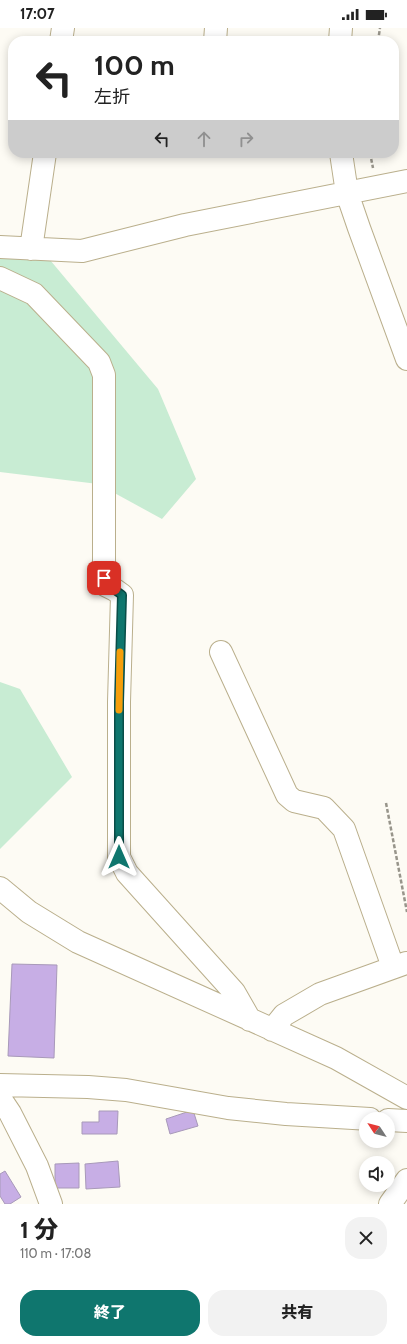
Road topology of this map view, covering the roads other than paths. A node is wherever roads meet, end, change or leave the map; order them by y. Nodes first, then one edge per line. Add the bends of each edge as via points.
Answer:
1 (44, 158) edge
2 (342, 158) edge
3 (407, 181) edge
4 (347, 193) junction
5 (0, 247) edge
6 (31, 249) junction
7 (0, 278) edge
8 (407, 359) edge
9 (222, 652) dead end
10 (0, 888) edge
11 (400, 965) edge
12 (250, 1020) junction
13 (272, 1030) junction
14 (0, 1085) edge
15 (0, 1098) edge
16 (407, 1098) edge
17 (359, 1118) edge
18 (395, 1120) edge
19 (407, 1121) edge
20 (407, 1180) edge
21 (51, 1204) edge
22 (390, 1204) edge

1 - 6 street
2 - 4 street
3 - 4 street
4 - 6 street via 185,225 82,251
4 - 8 street
5 - 6 street
7 - 12 street via 34,294 99,362 104,375 104,578 105,586 122,595 119,857 127,873 234,992
9 - 11 street via 287,795 294,801 324,808 344,829
10 - 12 street via 29,912 78,942
11 - 13 street via 320,994 284,1015
12 - 13 street
13 - 16 street via 336,1058
14 - 17 street via 126,1090 228,1108
15 - 21 street via 37,1166
18 - 19 street
20 - 22 street

